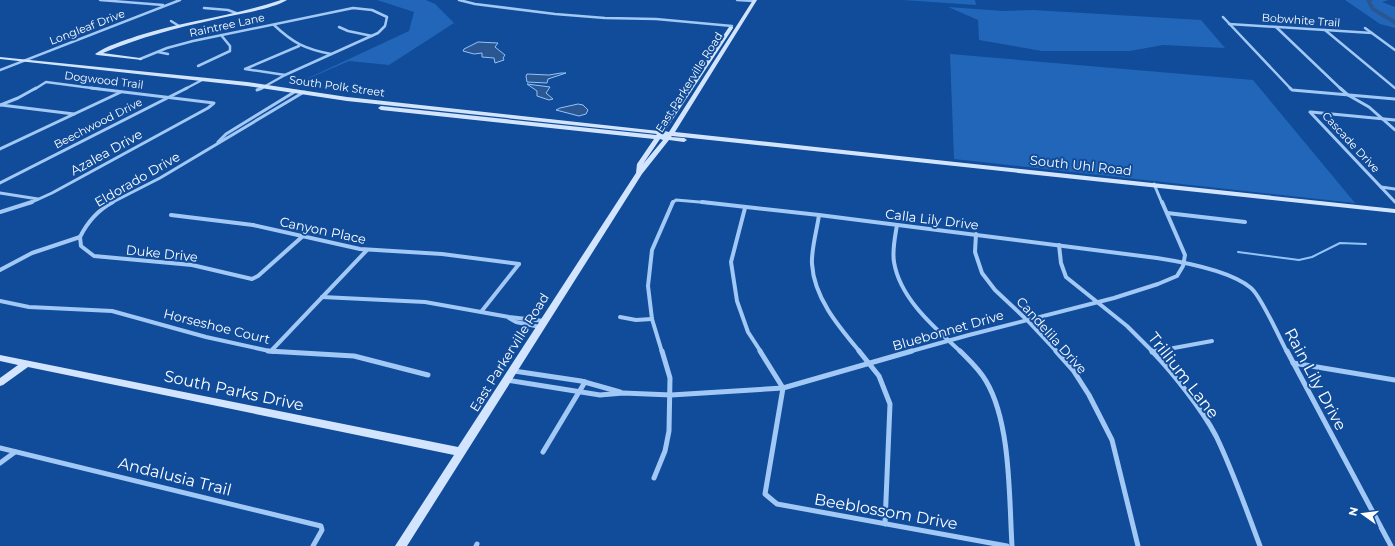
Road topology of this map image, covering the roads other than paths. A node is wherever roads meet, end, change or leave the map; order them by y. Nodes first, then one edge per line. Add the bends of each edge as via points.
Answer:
1 (100, 0) edge
2 (180, 0) edge
3 (284, 0) edge
4 (462, 0) edge
5 (737, 0) edge
6 (752, 1) edge
7 (165, 6) junction
8 (204, 8) dead end
9 (236, 14) junction
10 (1223, 17) dead end
11 (652, 18) junction
12 (171, 21) dead end
13 (651, 22) dead end
14 (1229, 24) junction
15 (274, 25) junction
16 (179, 26) junction
17 (735, 26) junction
18 (339, 27) dead end
19 (1276, 27) junction
20 (1365, 28) dead end
21 (1324, 30) junction
22 (1372, 33) junction
23 (221, 35) junction
24 (372, 36) junction
25 (722, 40) junction
26 (729, 41) junction
27 (299, 46) junction
28 (1395, 50) edge
29 (158, 52) junction
30 (168, 54) dead end
31 (331, 54) junction
32 (0, 58) edge
33 (140, 59) junction
34 (22, 61) junction
35 (0, 62) edge
36 (15, 64) junction
37 (198, 66) dead end
38 (704, 68) junction
39 (711, 69) junction
40 (0, 70) edge
41 (116, 70) junction
42 (109, 73) junction
43 (285, 75) junction
44 (204, 79) junction
45 (196, 83) junction
46 (264, 86) junction
47 (1395, 88) edge
48 (257, 90) junction
49 (121, 92) junction
50 (296, 93) junction
51 (288, 95) junction
52 (1348, 95) junction
53 (168, 97) junction
54 (1395, 99) edge
55 (210, 102) joint
56 (0, 105) edge
57 (268, 108) junction
58 (277, 108) junction
59 (74, 114) junction
60 (1383, 119) junction
61 (1395, 120) edge
62 (1395, 130) edge
63 (659, 135) junction
64 (669, 136) junction
65 (213, 147) junction
66 (0, 149) edge
67 (639, 174) junction
68 (0, 183) edge
69 (1154, 184) junction
70 (1381, 187) junction
71 (1395, 189) edge
72 (0, 193) edge
73 (39, 199) junction
74 (1395, 202) edge
75 (745, 208) junction
76 (1395, 211) edge
77 (0, 212) edge
78 (1167, 213) junction
79 (171, 215) dead end
80 (819, 215) junction
81 (1245, 222) dead end
82 (897, 225) junction
83 (976, 234) junction
84 (303, 236) junction
85 (80, 237) junction
86 (1058, 245) junction
87 (367, 250) junction
88 (1184, 262) junction
89 (0, 270) edge
90 (322, 297) junction
91 (0, 301) edge
92 (1097, 302) junction
93 (481, 312) junction
94 (509, 317) junction
95 (620, 317) dead end
96 (652, 320) junction
97 (1027, 320) junction
98 (542, 324) junction
99 (948, 341) junction
100 (1212, 341) dead end
101 (270, 351) junction
102 (1152, 352) junction
103 (0, 358) edge
104 (27, 363) junction
105 (870, 364) junction
106 (1293, 364) junction
107 (512, 370) junction
108 (428, 375) dead end
109 (506, 380) junction
110 (1395, 380) edge
111 (0, 382) edge
112 (585, 382) junction
113 (783, 388) junction
114 (578, 392) junction
115 (623, 393) junction
116 (671, 395) junction
117 (0, 448) edge
118 (15, 452) junction
119 (461, 452) junction
120 (543, 452) dead end
121 (0, 463) edge
122 (654, 478) dead end
123 (885, 524) junction
124 (313, 546) edge
125 (401, 546) edge
126 (1006, 546) edge
127 (1012, 546) edge
128 (1138, 546) edge
129 (1260, 546) edge
130 (1391, 546) edge

1 - 7 street
2 - 7 street, Longleaf Drive
3 - 9 main road
4 - 11 street via 475,4 555,14 600,18
5 - 6 street
6 - 17 main road, East Parkerville Road
7 - 34 street, Longleaf Drive
8 - 9 street via 228,10
9 - 16 main road
10 - 14 street
11 - 13 street
11 - 17 street
12 - 16 street
14 - 19 street, Bobwhite Trail
14 - 52 street via 1292,90
15 - 23 street, Raintree Lane
15 - 24 street, Raintree Lane via 353,8 372,10 387,17 383,29
15 - 27 street
16 - 33 main road via 142,36 97,54
17 - 25 main road, East Parkerville Road
17 - 26 main road, East Parkerville Road
18 - 24 street via 348,32
19 - 21 street, Bobwhite Trail
19 - 52 street
20 - 22 street
21 - 22 street, Bobwhite Trail
21 - 47 street
22 - 28 street
23 - 29 street, Raintree Lane
23 - 37 street via 230,46 230,51
24 - 31 street
25 - 26 main road
25 - 38 main road, East Parkerville Road
26 - 39 main road, East Parkerville Road
27 - 31 street
27 - 43 street via 245,69
29 - 30 street
29 - 33 street, Raintree Lane
31 - 43 street
32 - 34 main road, South Polk Street
33 - 41 main road, Raintree Lane
34 - 36 street, Longleaf Drive
34 - 41 main road, South Polk Street
35 - 36 main road, South Polk Street
36 - 40 street, Longleaf Drive
36 - 42 main road, South Polk Street
38 - 39 main road
38 - 63 main road, East Parkerville Road
39 - 64 main road, East Parkerville Road
41 - 42 main road, Raintree Lane
41 - 44 main road, South Polk Street
42 - 45 main road, South Polk Street
43 - 46 street
44 - 45 street, Beechwood Drive
44 - 46 main road, South Polk Street
45 - 48 main road, South Polk Street
45 - 53 street, Beechwood Drive
46 - 48 street
46 - 50 main road, South Polk Street
48 - 51 main road, South Polk Street
49 - 53 street, Dogwood Trail
49 - 56 street, Dogwood Trail via 46,82
49 - 59 street
50 - 51 main road, South Polk Street
50 - 58 street, Eldorado Drive
50 - 63 main road, South Polk Street
50 - 63 main road, South Polk Street via 355,105
51 - 57 street, Eldorado Drive
52 - 54 street
52 - 60 street via 1369,106
53 - 55 street, Dogwood Trail
53 - 68 street, Beechwood Drive
55 - 73 street, Azalea Drive via 214,103 208,108
56 - 59 street
57 - 58 street
57 - 65 street, Eldorado Drive via 226,134
58 - 65 street, Eldorado Drive
59 - 66 street
60 - 61 street
60 - 62 street
60 - 70 street, Cascade Drive via 1310,112
63 - 64 main road, South Polk Street
63 - 67 main road, East Parkerville Road via 640,164
64 - 67 main road, East Parkerville Road
64 - 69 main road, South Uhl Road via 717,144 765,143
65 - 85 street, Eldorado Drive via 107,205 87,223
67 - 98 main road, East Parkerville Road
69 - 76 main road, South Uhl Road
69 - 78 street
70 - 71 street
70 - 74 street, Cascade Drive
72 - 73 street
73 - 77 street, Azalea Drive
75 - 80 street, Calla Lily Drive
75 - 96 street, Calla Lily Drive via 676,200 673,202 652,250 648,286
75 - 113 street via 732,262 737,301 748,332
78 - 81 street
78 - 88 street via 1185,255
79 - 84 street, Canyon Place via 253,225
80 - 82 street, Calla Lily Drive
80 - 105 street via 812,263 815,281 839,327
82 - 83 street, Calla Lily Drive
82 - 99 street via 893,254 894,266 900,281 916,306
83 - 86 street, Calla Lily Drive
83 - 97 street, Candelila Drive via 975,252 982,273 995,290
84 - 85 street, Duke Drive via 252,279 192,265 94,256 81,246
84 - 87 street, Canyon Place
85 - 89 street via 32,253
86 - 88 street, Calla Lily Drive
86 - 92 street, Trillium Lane via 1066,277
87 - 90 street
87 - 93 street, Canyon Place via 442,254 519,264
88 - 92 street, Bluebonnet Drive via 1177,276
88 - 106 street, Rain Lily Drive via 1251,288
90 - 93 street via 425,302
90 - 101 street
91 - 101 street, Horseshoe Court via 29,307 112,311 206,337
92 - 97 street, Bluebonnet Drive
92 - 102 street, Trillium Lane via 1127,326
93 - 94 street
94 - 98 street
94 - 98 street via 516,322
95 - 96 street
96 - 116 street via 670,378
97 - 99 street, Bluebonnet Drive
97 - 128 street, Candelila Drive via 1073,370 1112,440
98 - 107 main road, East Parkerville Road
99 - 105 street, Bluebonnet Drive
99 - 127 street via 987,382 996,408 1003,434
100 - 102 street
101 - 108 street, Horseshoe Court via 354,356
102 - 129 street, Trillium Lane via 1198,408 1215,435
103 - 104 main road, South Parks Drive
104 - 111 main road
104 - 119 main road, South Parks Drive
105 - 113 street, Bluebonnet Drive
105 - 123 street via 879,376 890,404
106 - 110 street
106 - 130 street, Rain Lily Drive
107 - 109 main road, East Parkerville Road
107 - 112 street, Bluebonnet Drive
109 - 114 street, Bluebonnet Drive
109 - 119 main road, East Parkerville Road
112 - 114 street
112 - 115 street, Bluebonnet Drive
113 - 116 street, Bluebonnet Drive
113 - 123 street, Beeblossom Drive via 765,494 777,504
114 - 115 street, Bluebonnet Drive via 600,395
114 - 120 street
115 - 116 street, Bluebonnet Drive
116 - 122 street via 665,451
117 - 118 street, Andalusia Trail
118 - 121 street
118 - 124 street, Andalusia Trail via 321,526 322,530
119 - 125 main road, East Parkerville Road
123 - 126 street, Beeblossom Drive

